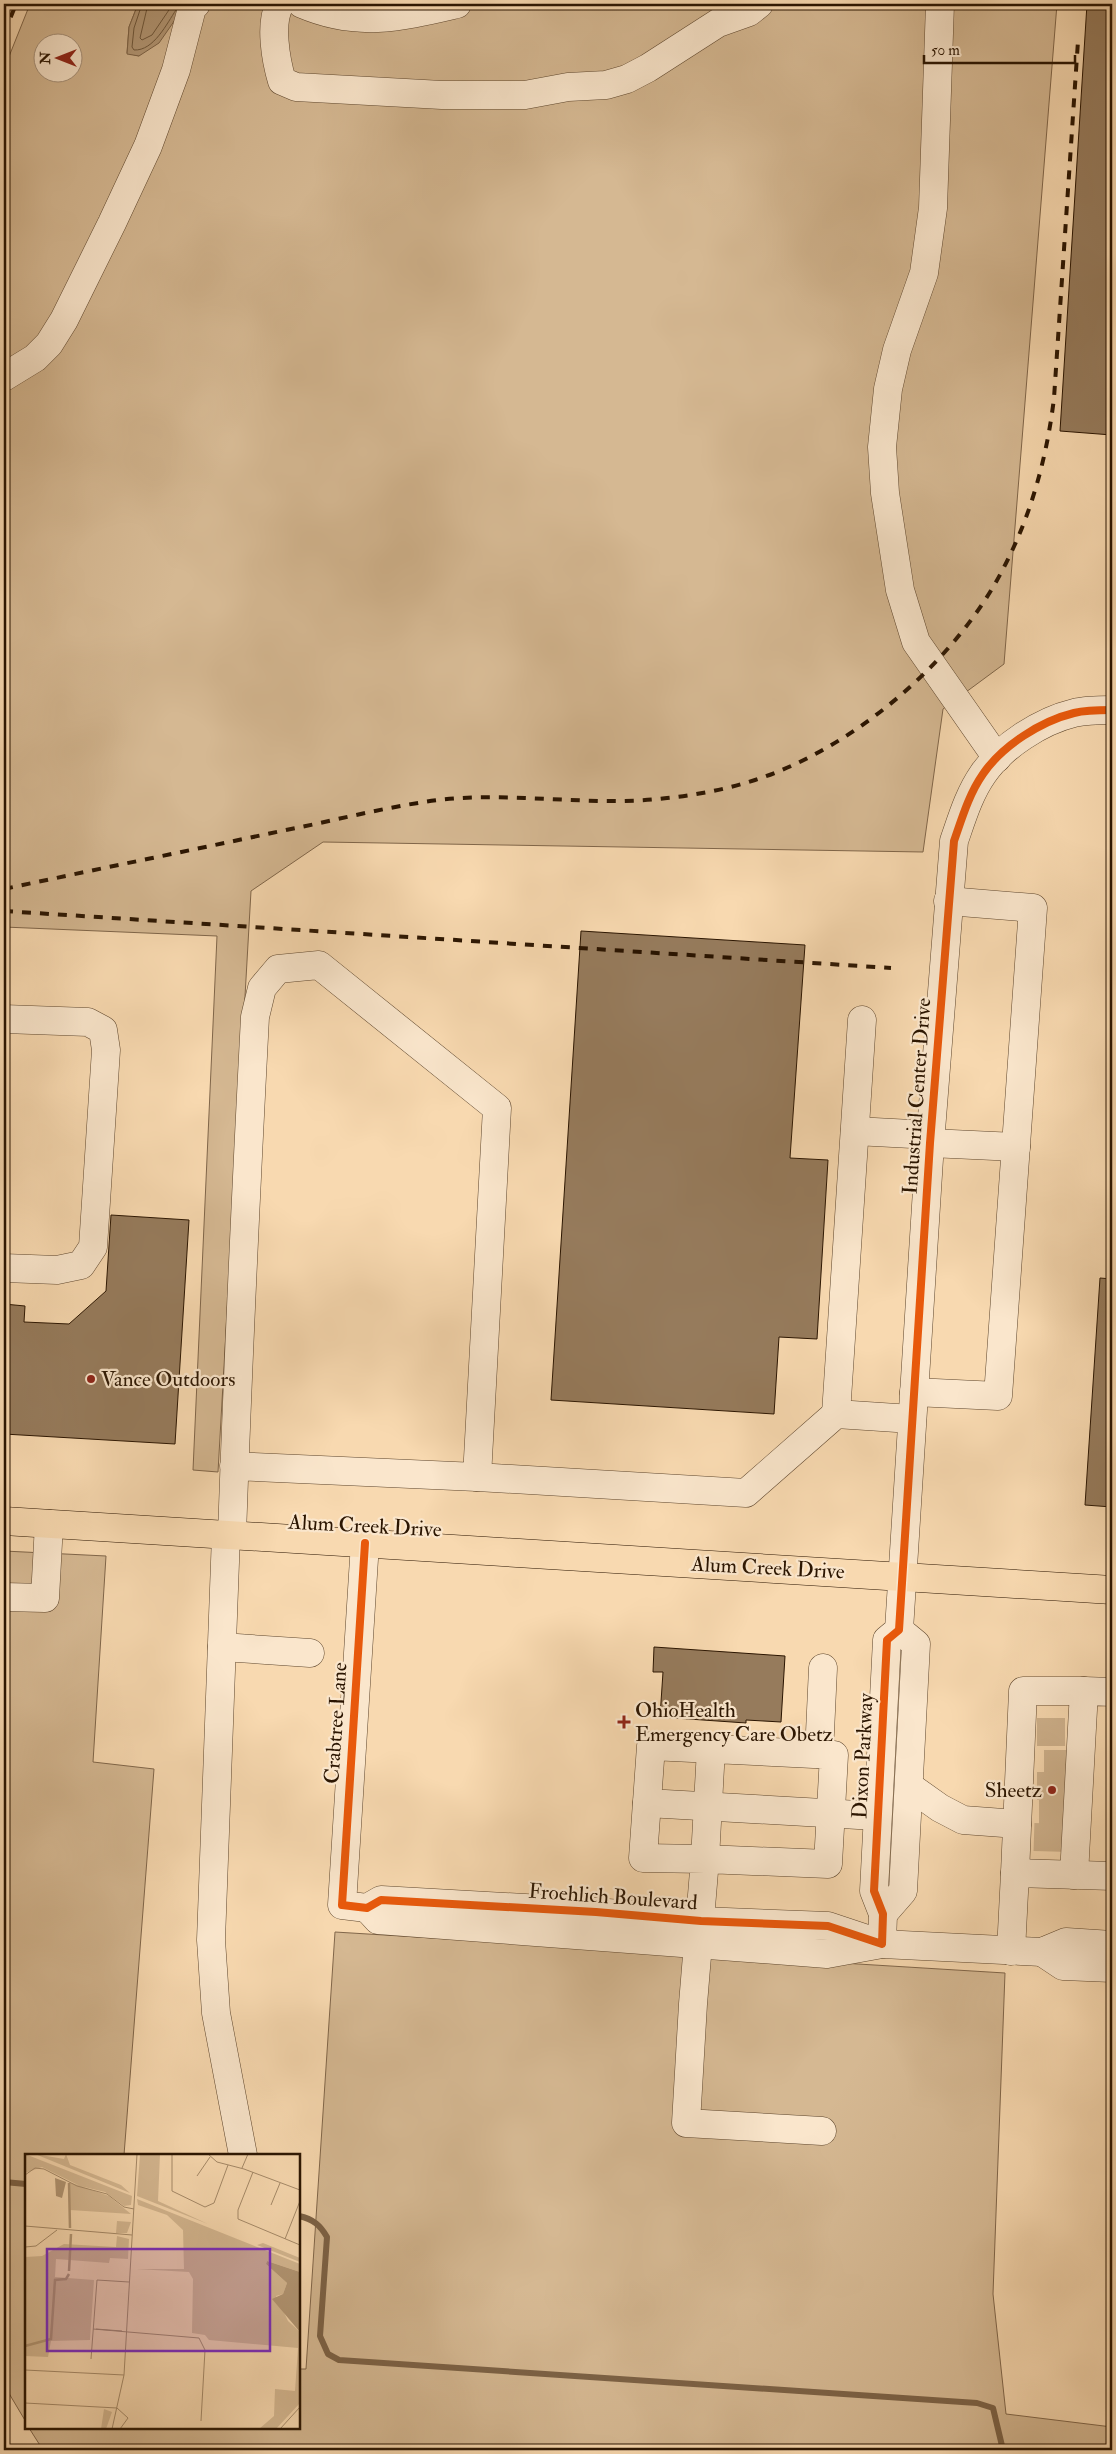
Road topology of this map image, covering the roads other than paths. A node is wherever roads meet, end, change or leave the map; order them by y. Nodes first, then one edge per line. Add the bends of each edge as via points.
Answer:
1 (196, 4) edge
2 (280, 4) edge
3 (302, 4) edge
4 (457, 4) edge
5 (759, 4) edge
6 (940, 4) edge
7 (4, 377) edge
8 (1112, 710) edge
9 (997, 758) junction
10 (948, 901) junction
11 (4, 1019) edge
12 (862, 1020) dead end
13 (855, 1131) junction
14 (931, 1139) junction
15 (1016, 1148) junction
16 (4, 1268) edge
17 (914, 1392) junction
18 (836, 1414) junction
19 (912, 1419) junction
20 (234, 1466) junction
21 (477, 1477) junction
22 (4, 1521) edge
23 (49, 1524) junction
24 (229, 1535) junction
25 (365, 1543) junction
26 (902, 1576) junction
27 (1112, 1590) edge
28 (4, 1597) edge
29 (900, 1630) junction
30 (222, 1647) junction
31 (310, 1653) dead end
32 (824, 1668) dead end
33 (1084, 1691) junction
34 (1112, 1692) edge
35 (711, 1749) junction
36 (819, 1754) junction
37 (908, 1786) junction
38 (1048, 1801) junction
39 (647, 1803) junction
40 (708, 1807) junction
41 (831, 1814) junction
42 (876, 1816) junction
43 (705, 1859) junction
44 (1015, 1873) junction
45 (1074, 1875) junction
46 (1112, 1876) edge
47 (355, 1907) joint
48 (883, 1914) junction
49 (700, 1932) junction
50 (882, 1944) junction
51 (1112, 1945) edge
52 (1011, 1951) junction
53 (1042, 1952) junction
54 (1112, 1968) edge
55 (822, 2131) dead end
56 (243, 2154) edge

1 - 7 street via 192,8 176,70 148,146 64,320 49,344 35,358
2 - 5 street via 275,21 282,81 296,88 442,95 525,95 568,87 606,85 627,79 718,23 749,12
3 - 4 street via 363,19 381,19
6 - 9 street via 933,208 924,274 897,350 888,389 882,446 885,493 900,590 916,642
8 - 9 street, Industrial Center Drive via 1074,712 1039,727
9 - 10 street, Industrial Center Drive via 974,790 954,841
10 - 14 street, Industrial Center Drive
10 - 15 street via 1033,908
11 - 16 street via 88,1022 103,1030 106,1050 92,1248 81,1265 57,1270
12 - 13 street
13 - 14 street
13 - 18 street
14 - 15 street
14 - 17 street, Industrial Center Drive
15 - 17 street via 998,1396
17 - 19 street, Industrial Center Drive
18 - 19 street
18 - 21 street via 746,1493
19 - 26 street, Industrial Center Drive
20 - 21 street
20 - 21 street via 255,1017 262,988 278,969 320,965 497,1108
20 - 24 street
22 - 23 main road, Alum Creek Drive
23 - 24 main road, Alum Creek Drive
23 - 28 street via 45,1598
24 - 25 main road, Alum Creek Drive
24 - 30 street
25 - 26 main road, Alum Creek Drive
25 - 47 street, Crabtree Lane
26 - 27 main road, Alum Creek Drive
26 - 29 street
29 - 37 street via 916,1644
29 - 42 street, Dixon Parkway via 887,1640
30 - 31 street
30 - 56 street via 211,1940 216,2013
32 - 36 street
33 - 34 street
33 - 38 street via 1075,1732
33 - 38 street via 1023,1691 1029,1732
35 - 36 street
35 - 39 street via 651,1746
35 - 40 street
36 - 41 street via 834,1755
37 - 38 street via 963,1820
37 - 48 street via 903,1891
38 - 44 street
38 - 45 street
39 - 40 street
39 - 43 street via 643,1858
40 - 41 street
40 - 43 street
41 - 42 street
41 - 43 street via 828,1864
42 - 48 street, Dixon Parkway via 874,1891
43 - 49 street
44 - 45 street
44 - 52 street
45 - 46 street
47 - 49 street, Froehlich Boulevard via 381,1900 596,1912
48 - 50 street, Dixon Parkway
49 - 50 street, Froehlich Boulevard via 828,1926
49 - 55 street via 686,2123
50 - 52 street, Froehlich Boulevard
51 - 53 street, Froehlich Boulevard via 1066,1942
52 - 53 street, Froehlich Boulevard
53 - 54 street via 1062,1966

